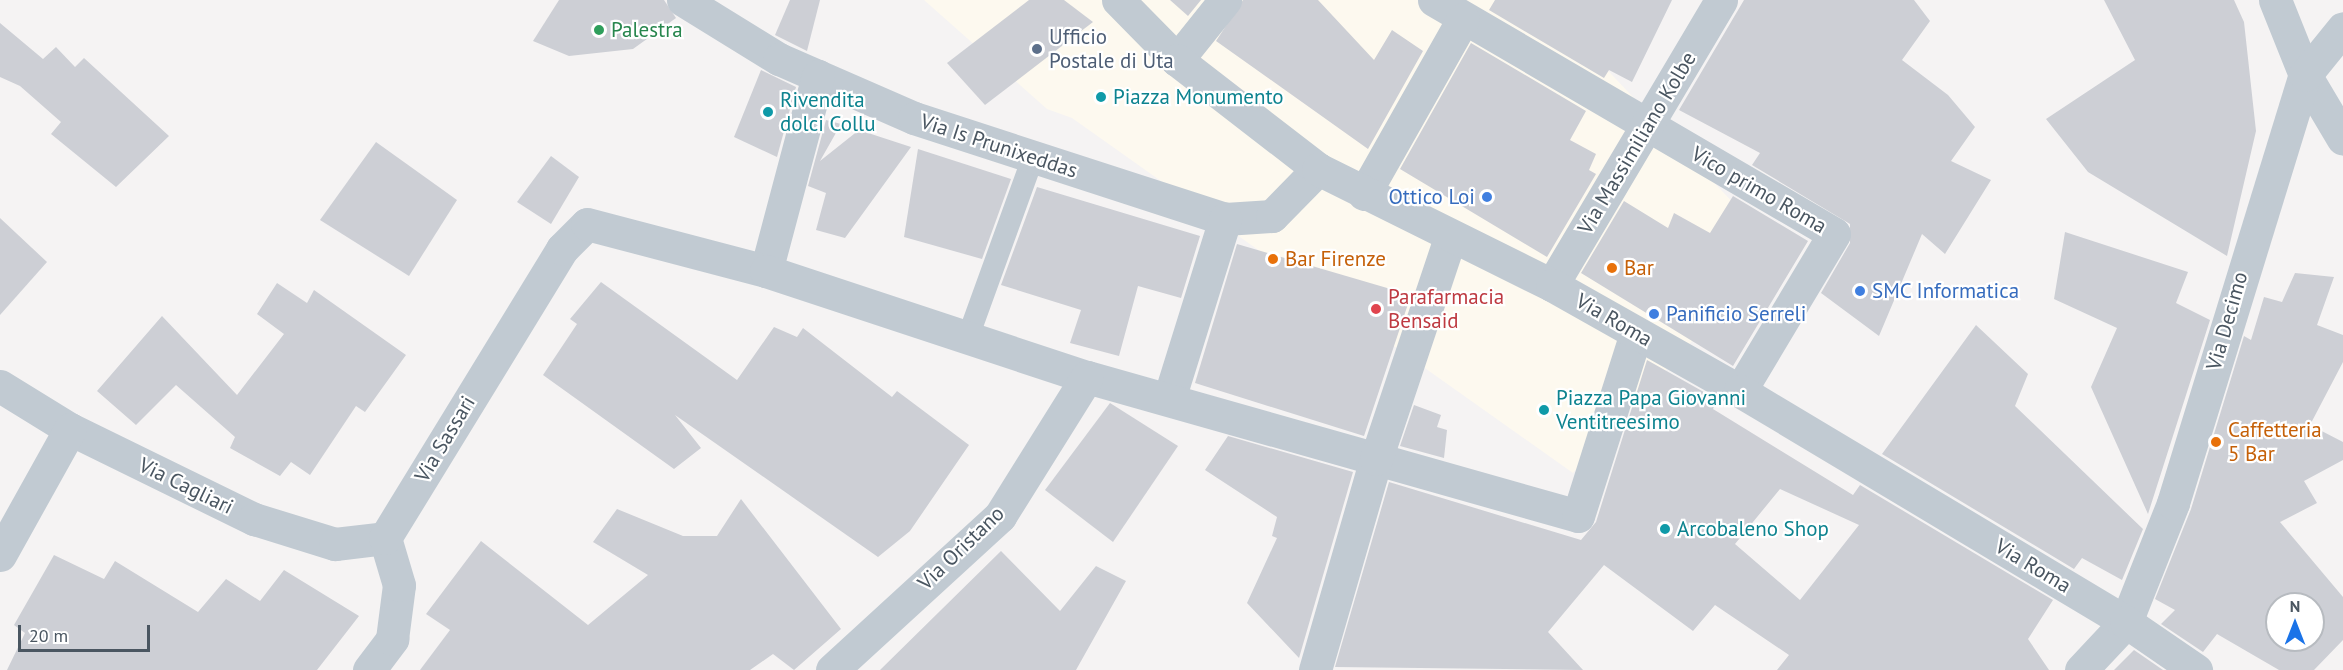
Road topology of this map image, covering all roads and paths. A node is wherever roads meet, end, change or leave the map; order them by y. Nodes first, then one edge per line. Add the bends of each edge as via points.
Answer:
1 (683, 0) edge
2 (1118, 0) edge
3 (1225, 0) edge
4 (1434, 0) edge
5 (1722, 0) edge
6 (2275, 0) edge
7 (1463, 19) junction
8 (2343, 28) edge
9 (1177, 60) junction
10 (2305, 75) junction
11 (818, 76) junction
12 (1649, 126) junction
13 (2343, 139) edge
14 (1033, 157) junction
15 (1318, 169) junction
16 (1364, 194) junction
17 (1225, 219) junction
18 (1450, 238) junction
19 (766, 271) junction
20 (1552, 285) junction
21 (1636, 333) junction
22 (968, 337) junction
23 (1087, 377) junction
24 (0, 386) edge
25 (1740, 391) junction
26 (1169, 399) junction
27 (70, 429) junction
28 (1376, 459) junction
29 (385, 538) junction
30 (0, 555) edge
31 (2126, 622) junction
32 (369, 670) edge
33 (832, 670) edge
34 (1315, 670) edge
35 (2080, 670) edge
36 (2196, 670) edge

1 - 11 street, Via Is Prunixeddas
2 - 9 street, Via Roma
3 - 9 street
4 - 7 street
5 - 12 street, Via Massimiliano Kolbe
6 - 10 street
7 - 12 street
7 - 16 street
8 - 10 street, Via Decimo
9 - 15 street, Via Roma
10 - 13 street
10 - 31 street, Via Decimo via 2173,503
11 - 14 street, Via Is Prunixeddas via 914,118
11 - 19 street
12 - 20 street, Via Massimiliano Kolbe
12 - 25 street, Vico primo Roma via 1834,234
14 - 17 street, Via Is Prunixeddas
14 - 22 lane
15 - 16 street, Via Roma
15 - 17 street, Via Is Prunixeddas via 1272,216
16 - 18 street, Via Roma
17 - 26 street
18 - 20 street, Via Roma
18 - 28 street
19 - 22 street
19 - 29 street, Via Sassari via 587,224 562,249
20 - 21 street, Via Roma
21 - 25 street, Via Roma
21 - 28 street via 1578,516
22 - 23 street
23 - 26 street
23 - 33 street, Via Oristano via 1000,516
24 - 27 street, Via Cagliari
25 - 31 street, Via Roma
26 - 28 street
27 - 29 street, Via Cagliari via 254,519 335,544
27 - 30 street
28 - 34 street
29 - 32 street via 399,585 392,639
31 - 35 street
31 - 36 street, Via Roma

